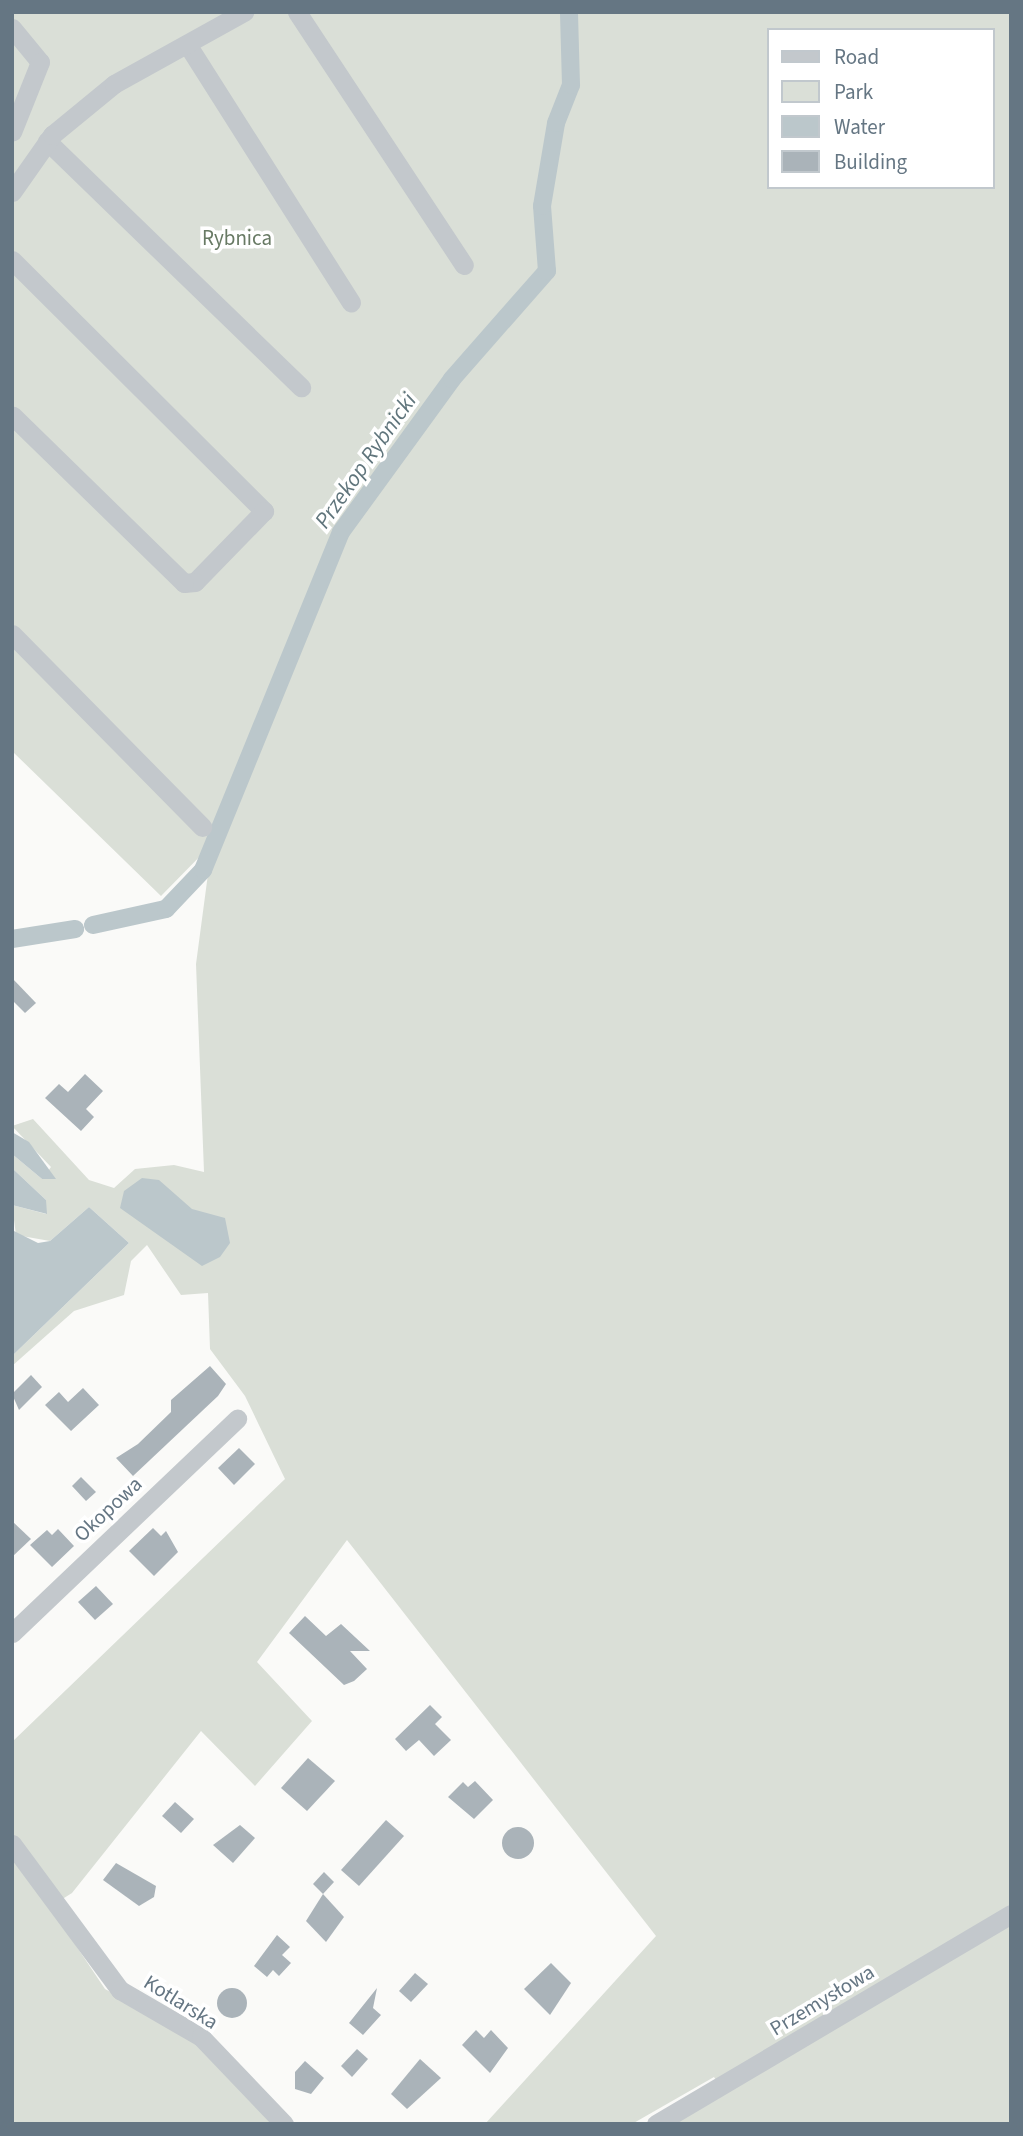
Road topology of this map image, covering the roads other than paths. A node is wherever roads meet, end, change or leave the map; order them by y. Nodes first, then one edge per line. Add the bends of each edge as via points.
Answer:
1 (244, 12) edge
2 (297, 12) edge
3 (12, 28) edge
4 (187, 44) junction
5 (12, 132) edge
6 (47, 141) junction
7 (12, 192) edge
8 (12, 260) edge
9 (464, 265) dead end
10 (351, 302) dead end
11 (301, 387) dead end
12 (12, 415) edge
13 (12, 634) edge
14 (202, 828) dead end
15 (237, 1419) dead end
16 (12, 1633) edge
17 (12, 1844) edge
18 (1011, 1914) edge
19 (284, 2124) edge
20 (656, 2124) edge

1 - 4 street
2 - 9 street
3 - 5 street via 40,62
4 - 6 street via 114,84
4 - 10 street
6 - 7 street
6 - 11 street
8 - 12 street via 264,511 195,582 184,583
13 - 14 street
15 - 16 street, Okopowa
17 - 19 street, Kotlarska via 120,1990 201,2037
18 - 20 street, Przemysłowa

